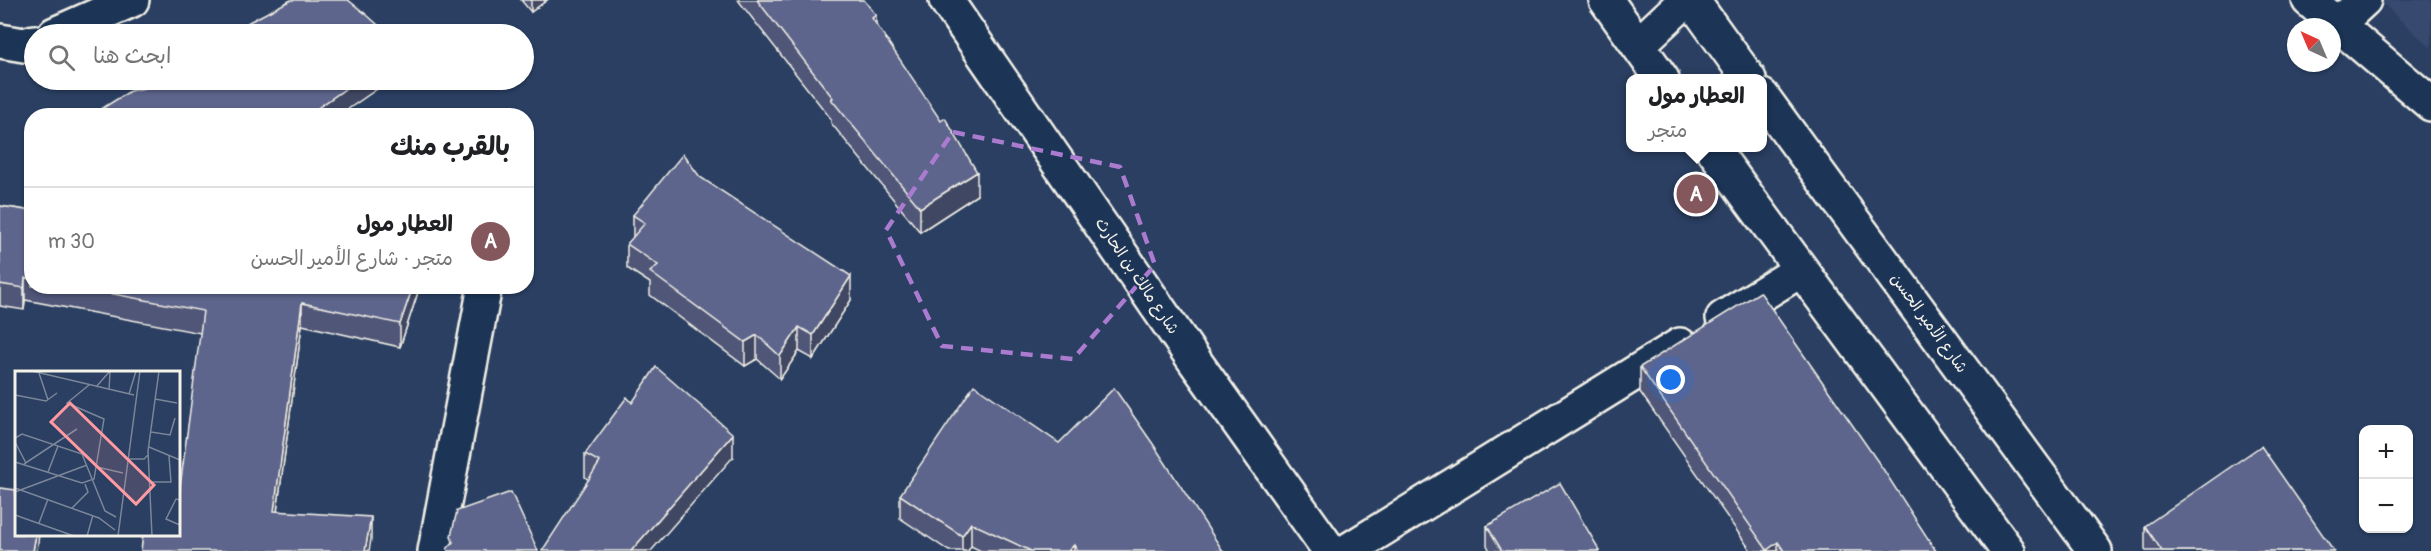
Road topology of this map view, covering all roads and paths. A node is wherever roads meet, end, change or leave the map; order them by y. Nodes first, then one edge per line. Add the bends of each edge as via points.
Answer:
1 (132, 0) edge
2 (946, 0) edge
3 (1606, 0) edge
4 (1686, 0) edge
5 (1692, 0) edge
6 (2309, 0) edge
7 (2364, 0) edge
8 (2331, 18) edge
9 (2341, 21) edge
10 (78, 24) edge
11 (2341, 27) edge
12 (0, 41) edge
13 (24, 45) edge
14 (1638, 45) junction
15 (1659, 74) edge
16 (1746, 74) edge
17 (1767, 103) edge
18 (2431, 104) edge
19 (1716, 152) edge
20 (1801, 270) junction
21 (483, 294) edge
22 (435, 551) edge
23 (1330, 551) edge
24 (1347, 551) edge
25 (2008, 551) edge
26 (2095, 551) edge

1 - 10 main road
2 - 23 main road, شارع مالك بن الحارث
3 - 14 main road
4 - 14 main road
5 - 16 main road
6 - 8 main road
7 - 9 main road
11 - 18 main road
12 - 13 main road
14 - 15 main road
17 - 26 main road, شارع الأمير الحسن
19 - 20 main road
20 - 24 main road
20 - 25 main road
21 - 22 main road

